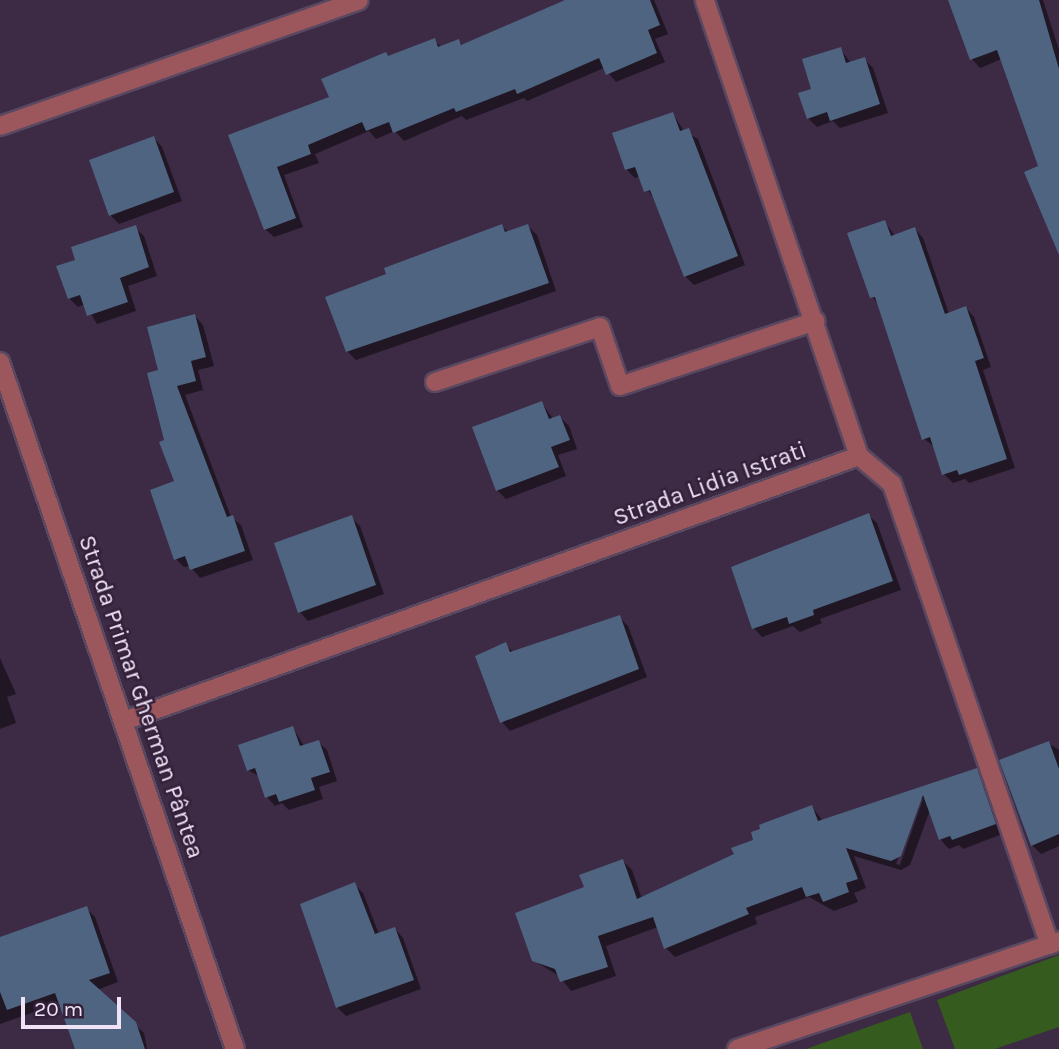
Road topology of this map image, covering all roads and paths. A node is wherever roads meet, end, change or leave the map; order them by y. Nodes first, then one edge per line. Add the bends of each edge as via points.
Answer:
1 (705, 0) edge
2 (355, 1) edge
3 (0, 126) edge
4 (815, 321) junction
5 (0, 362) edge
6 (435, 382) dead end
7 (859, 456) junction
8 (124, 721) junction
9 (1055, 943) edge
10 (235, 1049) edge
11 (737, 1049) edge

1 - 4 street
2 - 3 street
4 - 6 street via 620,386 600,327
4 - 7 street
5 - 8 street, Strada Primar Gherman Pântea
7 - 8 street, Strada Lidia Istrati
7 - 9 street via 892,484
8 - 10 street, Strada Primar Gherman Pântea
9 - 11 street

